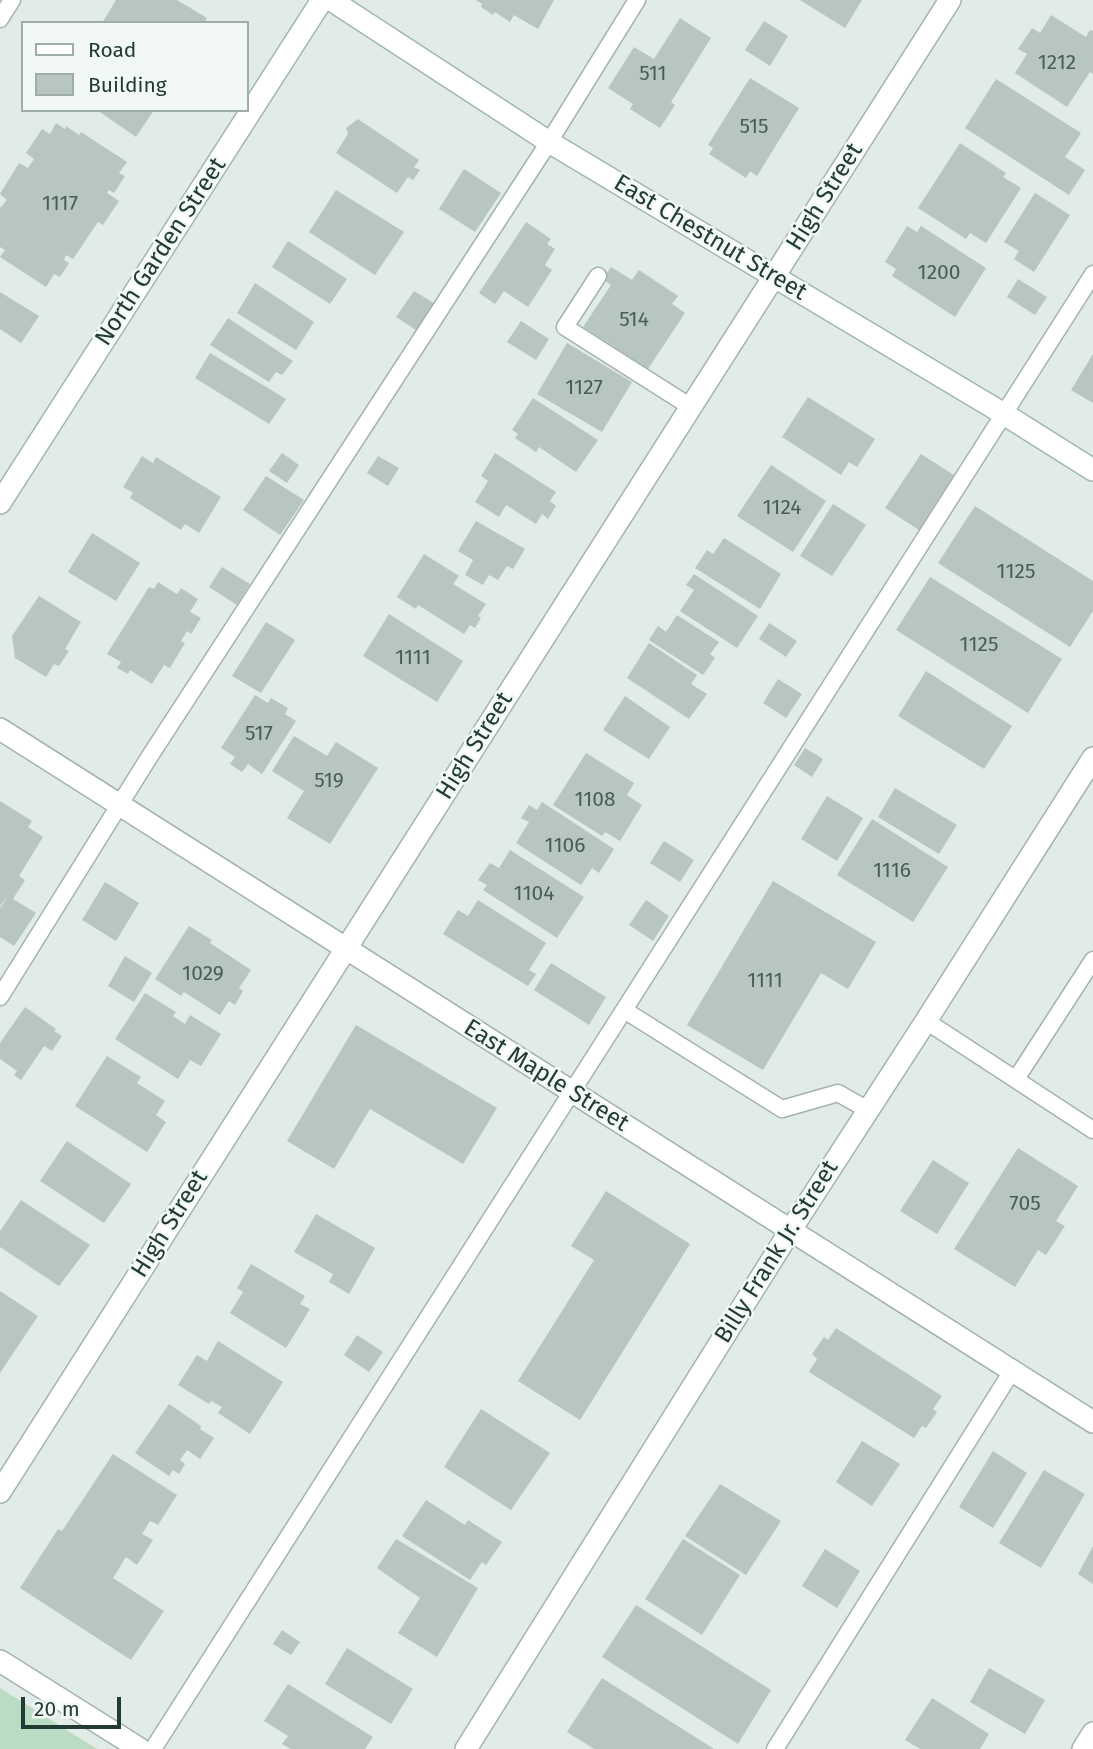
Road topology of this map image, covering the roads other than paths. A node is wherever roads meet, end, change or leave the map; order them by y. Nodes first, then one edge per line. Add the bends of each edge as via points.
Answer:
1 (12, 0) edge
2 (322, 0) edge
3 (331, 0) edge
4 (637, 0) edge
5 (950, 0) edge
6 (0, 19) edge
7 (549, 142) junction
8 (1093, 274) edge
9 (598, 275) dead end
10 (774, 276) junction
11 (691, 407) junction
12 (1004, 414) junction
13 (1093, 470) edge
14 (0, 503) edge
15 (0, 729) edge
16 (1093, 758) edge
17 (119, 804) junction
18 (346, 949) junction
19 (1093, 960) edge
20 (0, 996) edge
21 (624, 1010) junction
22 (926, 1021) junction
23 (1016, 1080) junction
24 (572, 1092) junction
25 (868, 1110) junction
26 (1093, 1130) edge
27 (790, 1230) junction
28 (1012, 1371) junction
29 (1093, 1422) edge
30 (0, 1492) edge
31 (0, 1661) edge
32 (1093, 1733) edge
33 (140, 1749) edge
34 (153, 1749) edge
35 (466, 1749) edge
36 (775, 1749) edge
37 (1083, 1749) edge

1 - 6 lane
2 - 14 street, North Garden Street
3 - 7 street, East Chestnut Street
4 - 7 lane
5 - 10 street, High Street
7 - 10 street, East Chestnut Street
7 - 17 lane
8 - 12 lane
9 - 11 lane via 565,327
10 - 11 street, High Street
10 - 12 street, East Chestnut Street
11 - 18 street, High Street
12 - 13 street, East Chestnut Street
12 - 21 lane
15 - 17 street, East Maple Street
16 - 22 street, Billy Frank Jr. Street
17 - 18 street, East Maple Street
17 - 20 lane
18 - 24 street, East Maple Street
18 - 30 street, High Street
19 - 23 lane
21 - 24 lane
21 - 25 lane via 782,1109 838,1093
22 - 23 lane
22 - 25 street, Billy Frank Jr. Street
23 - 26 lane
24 - 27 street, East Maple Street
24 - 34 lane
25 - 27 street, Billy Frank Jr. Street
27 - 28 street, East Maple Street
27 - 35 street, Billy Frank Jr. Street
28 - 29 street, East Maple Street
28 - 36 lane
31 - 33 street
32 - 37 street

